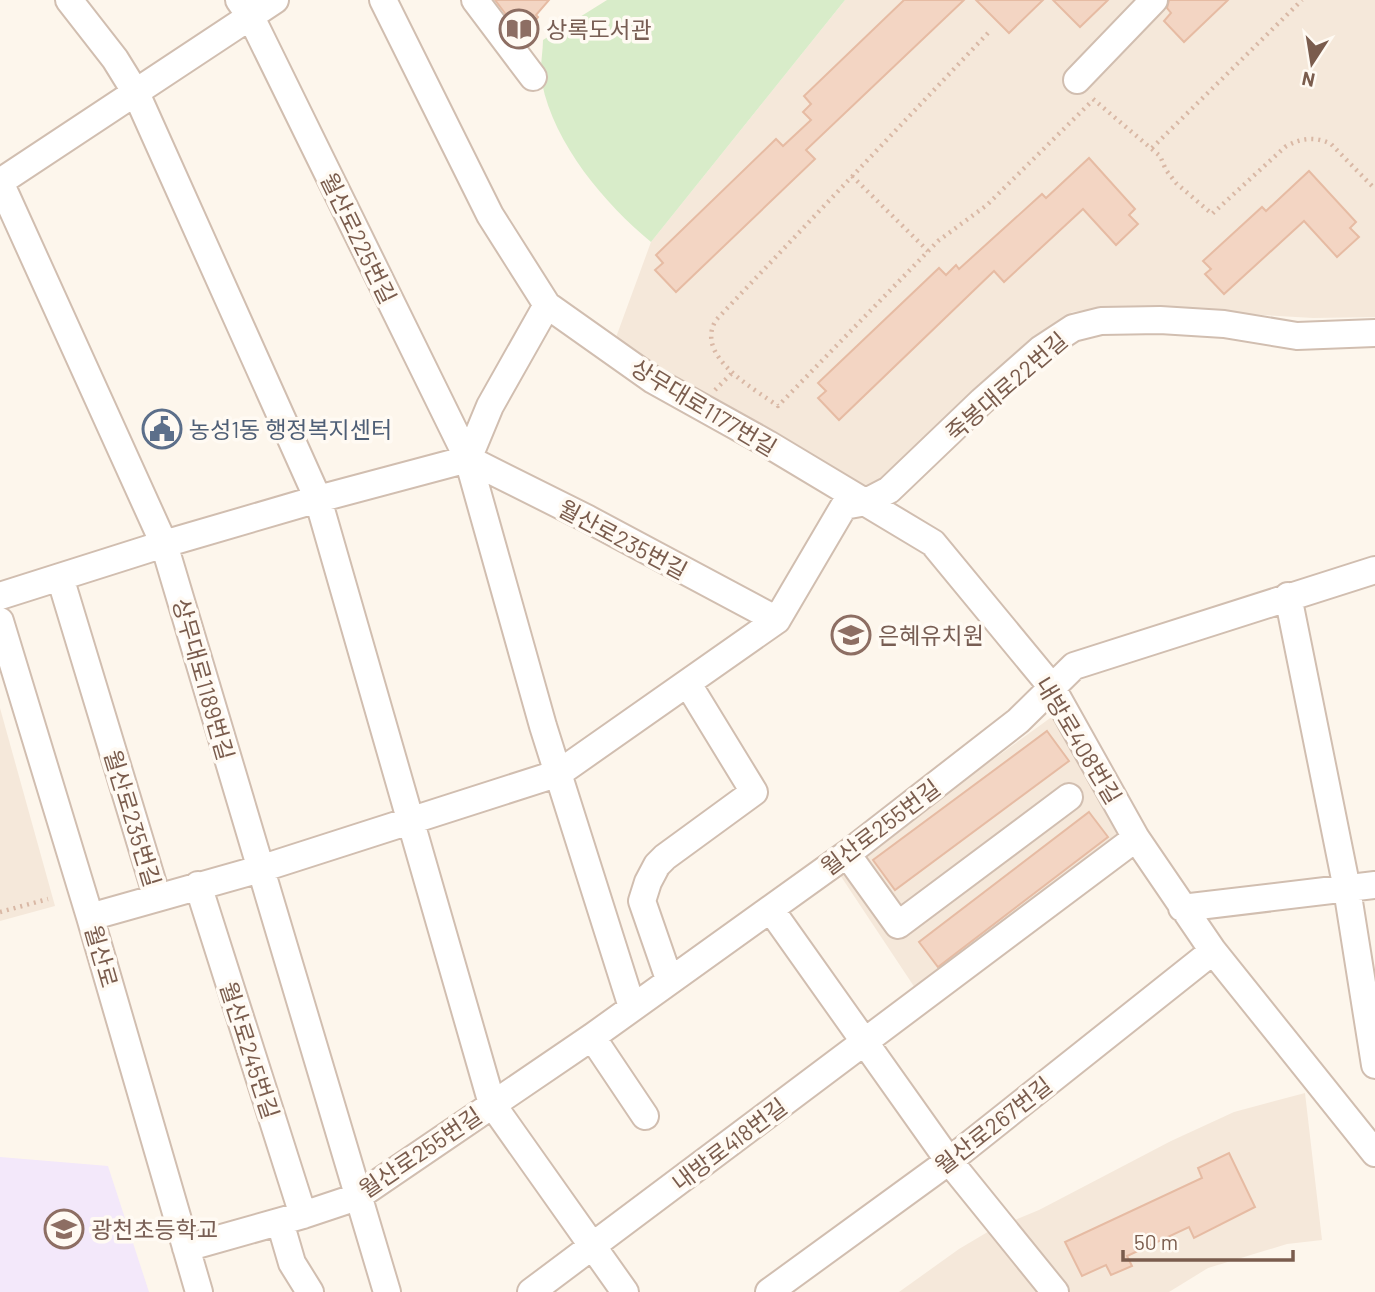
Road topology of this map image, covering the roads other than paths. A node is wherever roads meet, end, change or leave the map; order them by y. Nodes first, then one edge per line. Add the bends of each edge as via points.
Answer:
1 (69, 0) edge
2 (275, 0) edge
3 (383, 0) edge
4 (475, 0) edge
5 (1154, 0) edge
6 (245, 8) edge
7 (533, 77) dead end
8 (1085, 90) road end
9 (136, 93) junction
10 (0, 182) edge
11 (547, 305) junction
12 (1375, 334) edge
13 (468, 459) junction
14 (318, 499) junction
15 (866, 502) junction
16 (164, 544) junction
17 (1375, 570) edge
18 (60, 577) junction
19 (0, 596) edge
20 (1288, 596) junction
21 (777, 620) junction
22 (0, 621) edge
23 (688, 684) junction
24 (1051, 686) junction
25 (559, 773) junction
26 (1069, 797) dead end
27 (410, 820) junction
28 (1136, 838) junction
29 (847, 854) junction
30 (260, 869) junction
31 (198, 885) junction
32 (1375, 885) edge
33 (1347, 889) junction
34 (157, 897) junction
35 (1182, 908) junction
36 (771, 909) junction
37 (90, 917) junction
38 (1213, 951) junction
39 (669, 979) junction
40 (632, 1007) junction
41 (592, 1037) junction
42 (866, 1042) junction
43 (1375, 1066) edge
44 (492, 1104) junction
45 (645, 1116) dead end
46 (1371, 1141) edge
47 (948, 1161) junction
48 (357, 1197) junction
49 (291, 1219) junction
50 (593, 1246) junction
51 (186, 1248) junction
52 (198, 1292) edge
53 (310, 1292) edge
54 (387, 1292) edge
55 (531, 1292) edge
56 (625, 1292) edge
57 (769, 1292) edge
58 (1055, 1292) edge

1 - 9 street
2 - 6 street
3 - 11 street, 상무대로1177번길 via 490,215
4 - 7 street
5 - 8 street
6 - 9 street
6 - 13 street, 월산로225번길
9 - 10 street
9 - 14 street
10 - 16 street, 상무대로1189번길
11 - 13 street via 491,406
11 - 15 street, 상무대로1177번길 via 653,380
12 - 15 street, 죽봉대로22번길 via 1297,336 1160,320 1101,321 1073,328 1041,349 982,401 890,490
13 - 14 street
13 - 21 street, 월산로235번길
13 - 25 street
14 - 16 street
14 - 27 street
15 - 21 street via 844,506
15 - 24 street, 내방로408번길 via 933,543
16 - 18 street
16 - 30 street, 상무대로1189번길
17 - 20 street, 월산로255번길
18 - 19 street
18 - 34 street, 월산로235번길
20 - 24 street, 월산로255번길 via 1074,666
20 - 33 street
21 - 23 street
22 - 37 street, 월산로
23 - 25 street
23 - 39 street via 754,792 666,857 648,882 642,901
24 - 28 street, 내방로408번길
24 - 29 street, 월산로255번길 via 1018,721
25 - 27 street
25 - 40 street
26 - 29 street via 898,925
27 - 30 street
27 - 44 street
28 - 35 street, 내방로408번길
28 - 42 street
29 - 36 street, 월산로255번길
30 - 31 street
30 - 48 street, 상무대로1189번길
31 - 34 street
31 - 49 street, 월산로245번길
32 - 33 street
33 - 35 street
33 - 43 street
34 - 37 street
35 - 38 street, 내방로408번길
36 - 39 street, 월산로255번길
36 - 42 street
37 - 51 street, 월산로
38 - 46 street, 내방로408번길
38 - 47 street, 월산로267번길
39 - 40 street, 월산로255번길
40 - 41 street, 월산로255번길
41 - 44 street, 월산로255번길
41 - 45 street
42 - 47 street
42 - 50 street, 내방로418번길
44 - 48 street, 월산로255번길
44 - 50 street, 월산로255번길
47 - 57 street, 월산로267번길
47 - 58 street
48 - 49 street, 월산로255번길
48 - 54 street, 상무대로1189번길
49 - 51 street, 월산로255번길
49 - 53 street, 월산로245번길 via 292,1263
50 - 55 street, 내방로418번길
50 - 56 street, 월산로255번길
51 - 52 street, 월산로

